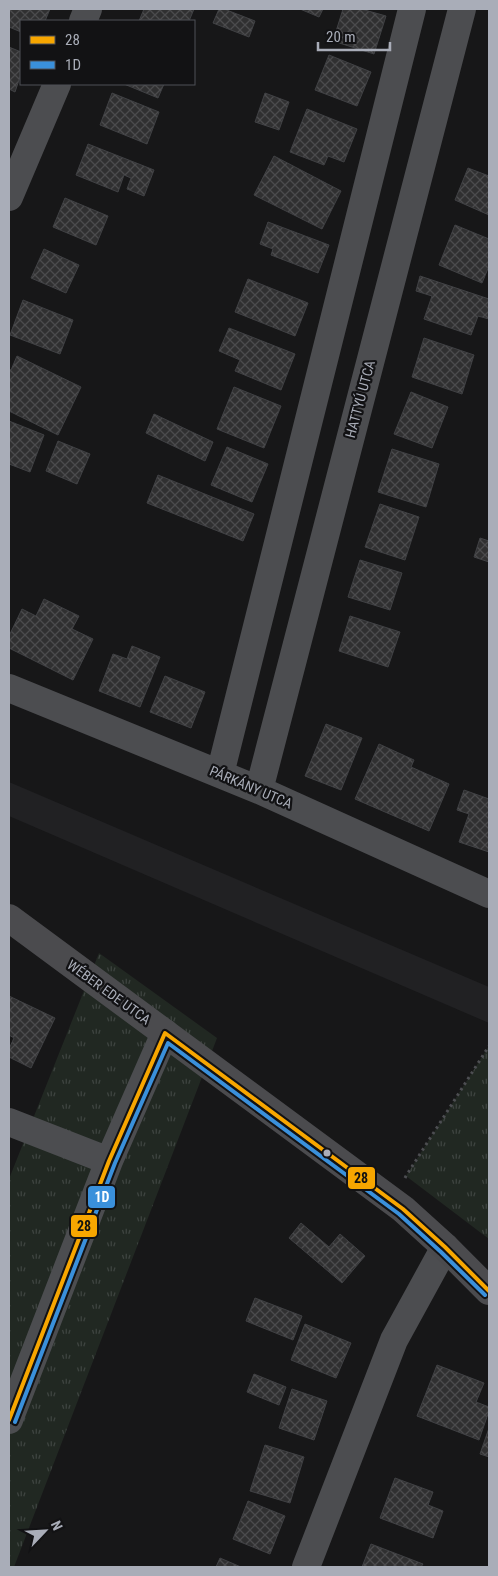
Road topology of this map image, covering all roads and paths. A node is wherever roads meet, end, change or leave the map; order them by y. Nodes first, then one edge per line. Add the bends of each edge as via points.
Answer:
1 (412, 9) edge
2 (462, 9) edge
3 (57, 85) edge
4 (9, 197) edge
5 (9, 688) edge
6 (220, 774) junction
7 (259, 790) junction
8 (489, 894) edge
9 (9, 918) edge
10 (165, 1033) junction
11 (489, 1046) edge
12 (9, 1122) edge
13 (109, 1162) junction
14 (402, 1209) junction
15 (445, 1247) junction
16 (489, 1291) edge
17 (9, 1420) edge
18 (306, 1567) edge

1 - 6 street
2 - 7 street, HATTYÚ UTCA
3 - 4 street
5 - 6 street, PÁRKÁNY UTCA
6 - 7 street, PÁRKÁNY UTCA
7 - 8 street, PÁRKÁNY UTCA
9 - 10 street, WÉBER EDE UTCA
10 - 13 street
10 - 14 street, WÉBER EDE UTCA
11 - 14 path via 406,1176
12 - 13 street
13 - 17 street
14 - 15 street, WÉBER EDE UTCA
15 - 16 street, WÉBER EDE UTCA
15 - 18 street via 394,1340

